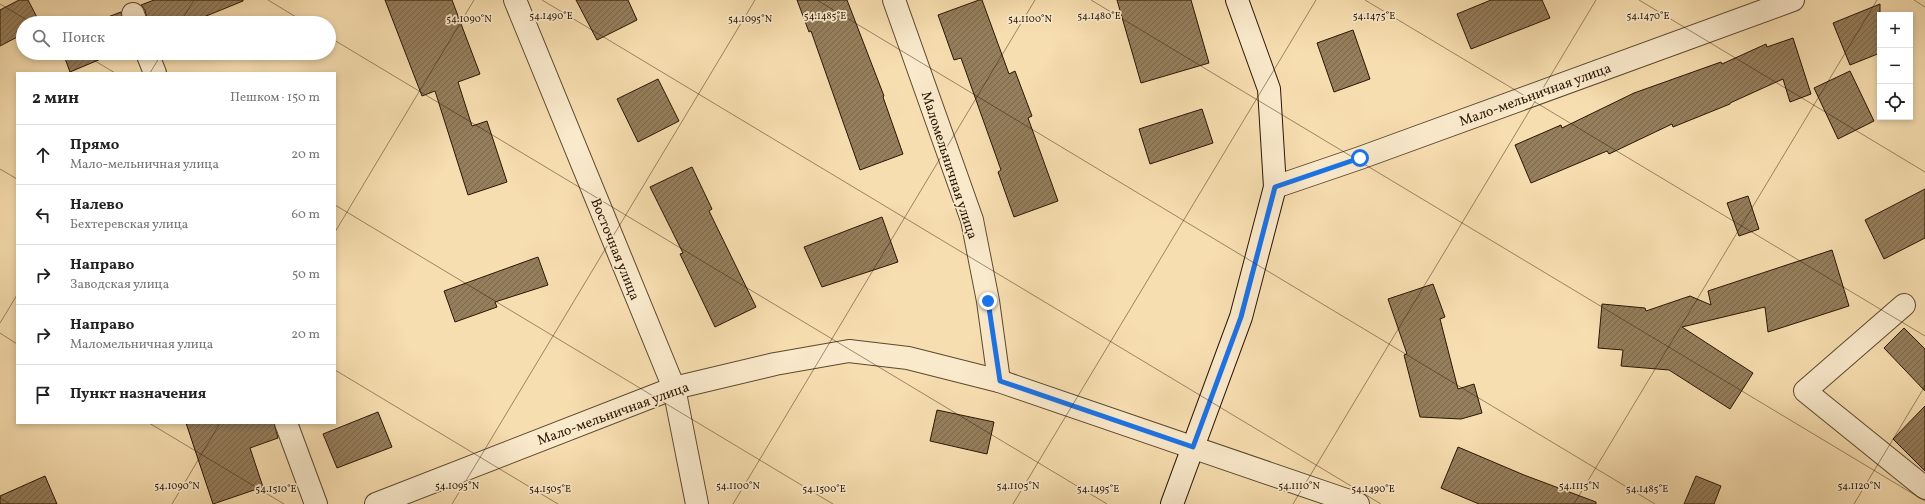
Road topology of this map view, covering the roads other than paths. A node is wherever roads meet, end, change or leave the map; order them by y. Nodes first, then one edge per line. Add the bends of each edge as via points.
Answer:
1 (514, 0) edge
2 (894, 0) edge
3 (1237, 0) edge
4 (1793, 0) edge
5 (150, 60) edge
6 (155, 72) edge
7 (1275, 187) junction
8 (1904, 305) dead end
9 (1000, 381) junction
10 (674, 388) junction
11 (286, 424) edge
12 (1193, 447) junction
13 (1925, 488) edge
14 (316, 504) edge
15 (376, 504) edge
16 (697, 504) edge
17 (1172, 504) edge
18 (1358, 504) edge

1 - 10 street, Восточная улица
2 - 9 street, Маломельничная улица via 972,220
3 - 7 street via 1269,90
4 - 7 street, Мало-мельничная улица via 1367,156
5 - 6 street
7 - 12 street via 1241,317
8 - 13 street via 1805,391
9 - 10 street, Мало-мельничная улица via 908,358 850,351 775,364
9 - 12 street, Мало-мельничная улица
10 - 15 street, Мало-мельничная улица
10 - 16 street, Восточная улица
11 - 14 street
12 - 17 street
12 - 18 street, Мало-мельничная улица

